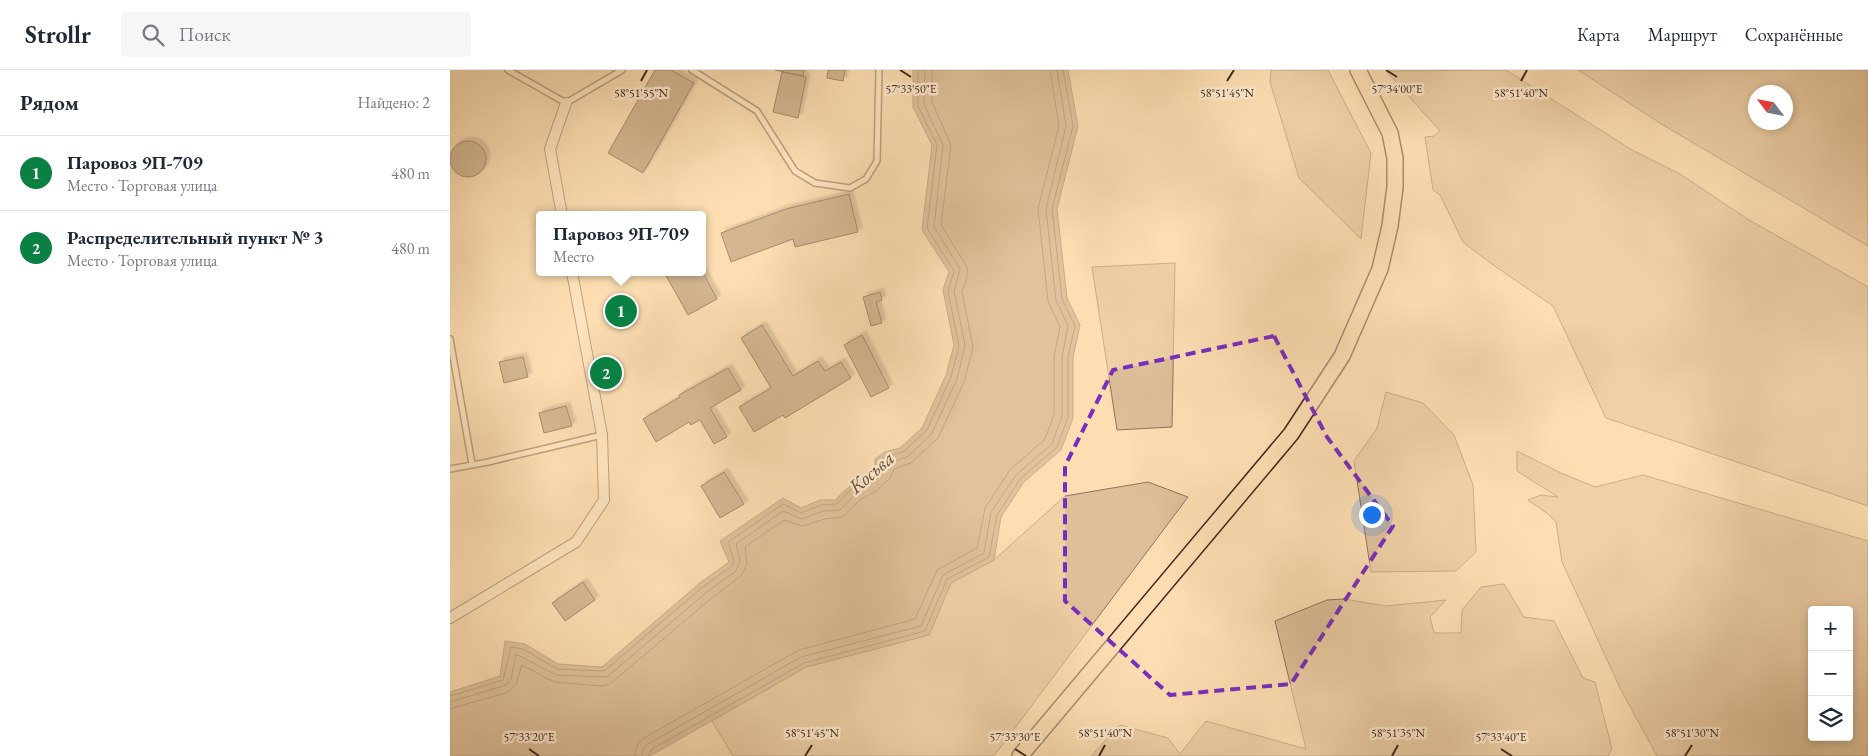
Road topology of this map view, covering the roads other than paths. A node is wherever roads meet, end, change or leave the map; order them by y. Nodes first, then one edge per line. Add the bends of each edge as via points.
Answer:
1 (508, 70) edge
2 (622, 70) edge
3 (692, 70) edge
4 (880, 70) edge
5 (1358, 70) edge
6 (566, 103) junction
7 (561, 211) edge
8 (573, 276) edge
9 (450, 339) edge
10 (602, 435) junction
11 (472, 464) junction
12 (450, 469) edge
13 (450, 618) edge
14 (1020, 756) edge

1 - 6 lane
2 - 6 lane
3 - 4 lane via 757,111 795,171 815,183 850,188 866,179 877,161
5 - 14 main road via 1390,133 1395,158 1395,187 1380,269 1342,356 1291,434
6 - 7 street via 550,149
8 - 10 street
9 - 11 lane
10 - 11 lane
10 - 13 street via 604,500 576,542
11 - 12 lane

